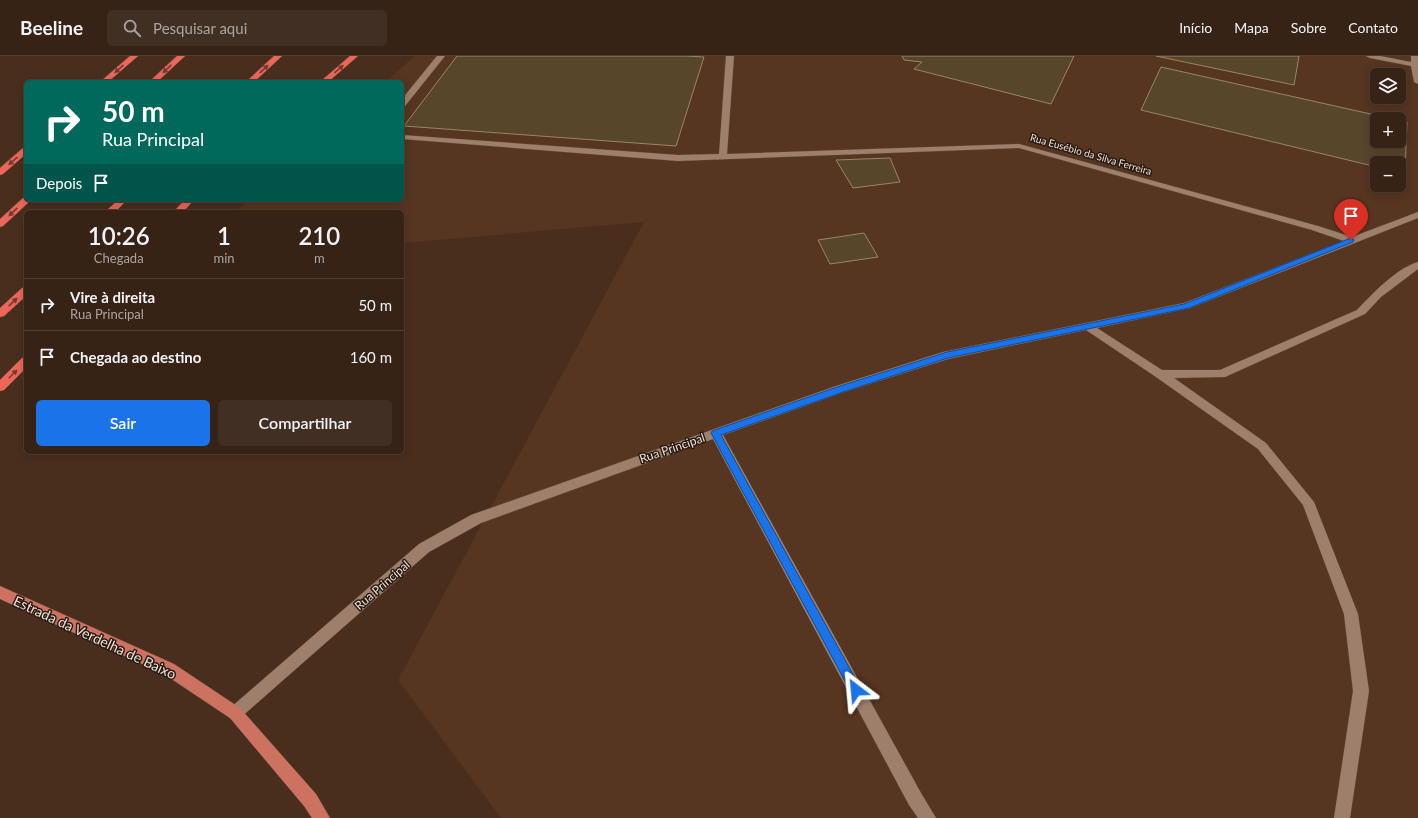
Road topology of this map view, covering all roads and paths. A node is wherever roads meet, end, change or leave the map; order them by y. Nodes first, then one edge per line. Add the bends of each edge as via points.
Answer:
1 (134, 56) edge
2 (181, 56) edge
3 (278, 56) edge
4 (354, 56) edge
5 (441, 56) edge
6 (730, 56) edge
7 (1370, 56) edge
8 (1414, 56) edge
9 (1414, 65) junction
10 (106, 80) edge
11 (155, 80) edge
12 (252, 80) edge
13 (326, 80) edge
14 (1418, 82) edge
15 (404, 102) edge
16 (404, 137) edge
17 (24, 152) edge
18 (723, 156) junction
19 (0, 172) edge
20 (24, 202) edge
21 (121, 202) edge
22 (188, 202) edge
23 (112, 210) edge
24 (180, 210) edge
25 (1418, 214) edge
26 (0, 224) edge
27 (1351, 240) junction
28 (1418, 265) edge
29 (24, 292) edge
30 (0, 314) edge
31 (1087, 326) junction
32 (24, 363) edge
33 (1160, 374) junction
34 (0, 387) edge
35 (716, 433) junction
36 (0, 592) edge
37 (235, 713) junction
38 (915, 799) junction
39 (322, 818) edge
40 (916, 818) edge
41 (928, 818) edge
42 (1342, 818) edge

1 -> 10 highway
2 -> 11 highway
12 -> 3 highway
13 -> 4 highway
5 - 15 street
6 - 18 street
7 - 9 street
8 - 9 street
9 - 14 street
16 - 18 street, Rua Eusébio da Silva Ferreira via 678,158
17 -> 19 highway
18 - 27 street, Rua Eusébio da Silva Ferreira via 1019,146
20 -> 26 highway
21 - 23 highway
22 - 24 highway
25 - 27 street, Rua Principal
27 - 31 street, Rua Principal via 1186,306
28 - 33 street via 1377,295 1361,312 1221,374
30 -> 29 highway
31 - 33 street
31 - 35 street, Rua Principal via 947,355 840,389
34 -> 32 highway
33 - 42 street via 1262,446 1308,502 1351,614 1361,691
35 - 37 street, Rua Principal via 509,506 448,534 424,548
35 - 38 street
36 - 37 main road, Estrada da Verdelha de Baixo via 169,669
37 - 39 main road, Estrada da Verdelha de Baixo via 310,800
38 - 40 street
38 - 41 street

